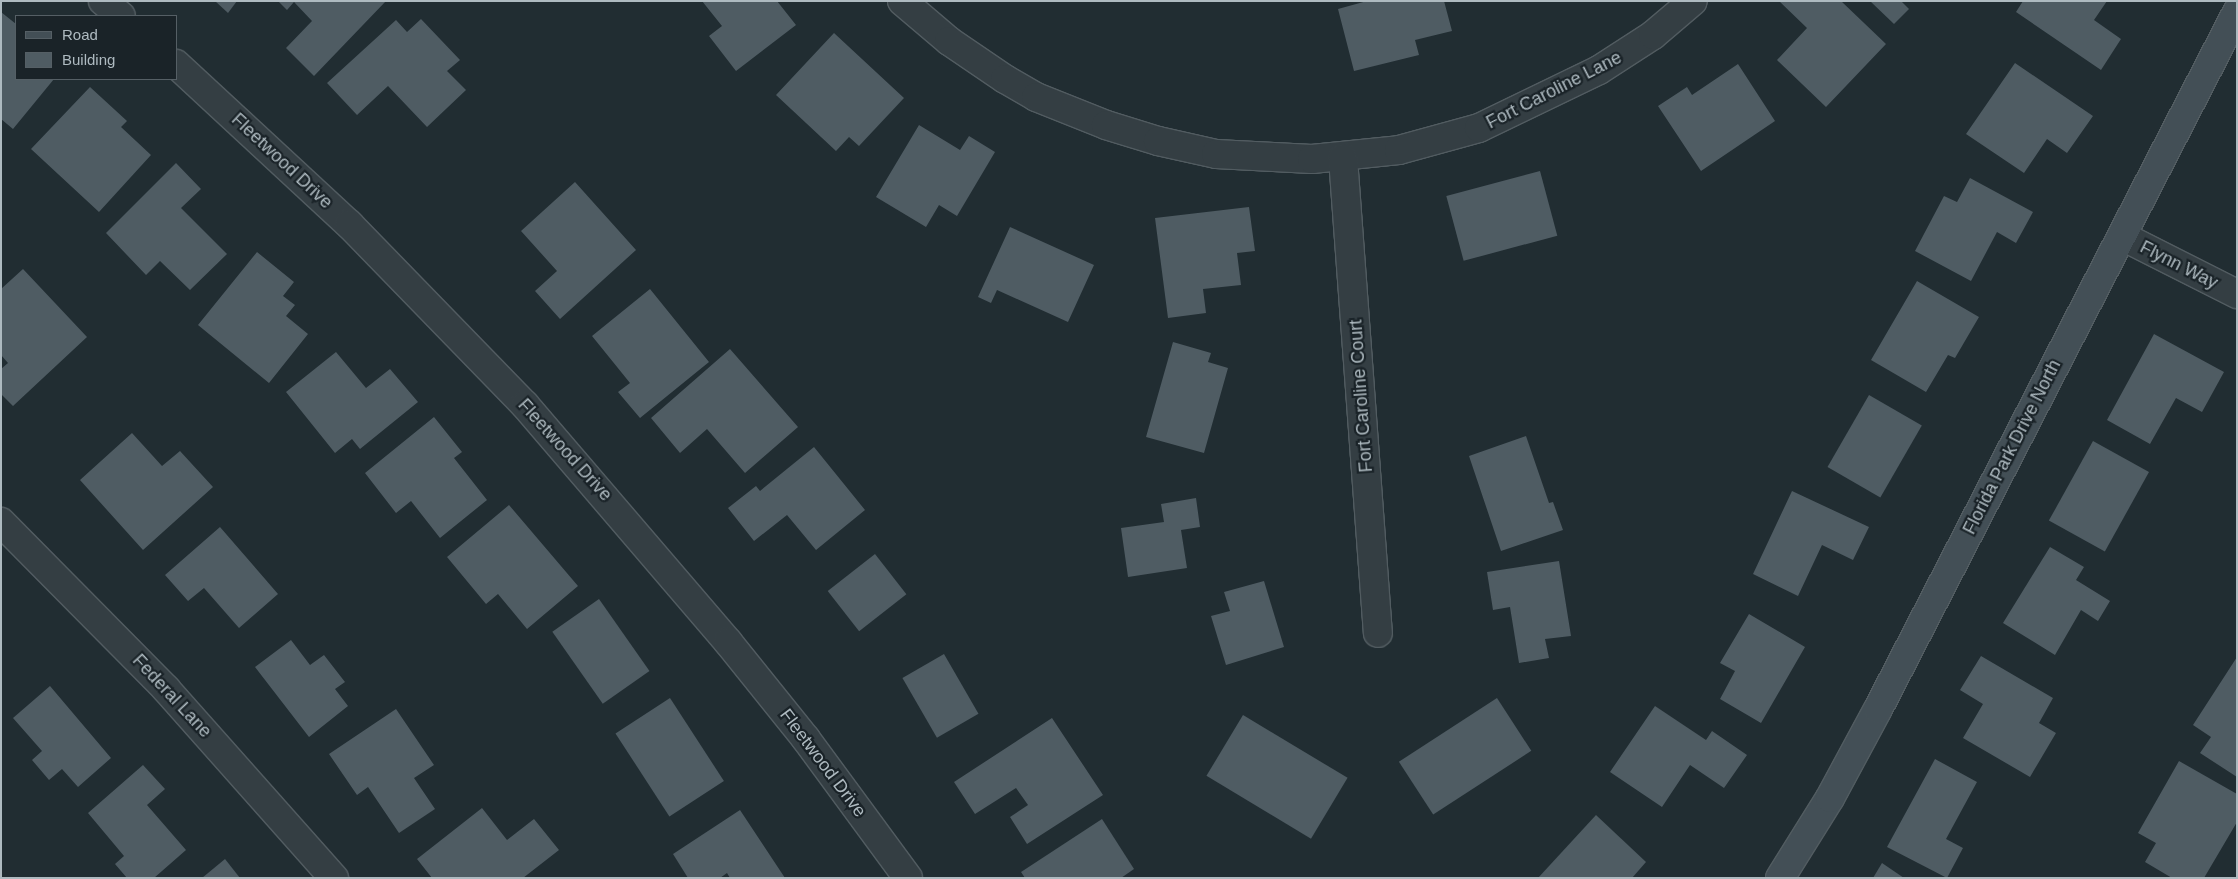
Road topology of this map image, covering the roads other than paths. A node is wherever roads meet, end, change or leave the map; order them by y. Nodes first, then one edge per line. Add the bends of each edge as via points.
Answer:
1 (103, 1) edge
2 (902, 1) edge
3 (1693, 1) edge
4 (2237, 12) edge
5 (120, 15) edge
6 (178, 66) edge
7 (1343, 158) junction
8 (2122, 236) junction
9 (2237, 294) edge
10 (1, 522) edge
11 (1378, 633) dead end
12 (334, 878) edge
13 (908, 878) edge
14 (1780, 878) edge

1 - 5 street
2 - 7 street, Fort Caroline Lane via 949,41 1005,79 1036,97 1106,125 1158,142 1216,154
3 - 7 street, Fort Caroline Lane via 1629,52 1480,128 1424,145
4 - 8 street, Florida Park Drive North
6 - 13 street, Fleetwood Drive via 349,224 526,405 728,642 806,739
7 - 11 street, Fort Caroline Court
8 - 9 street, Flynn Way
8 - 14 street, Florida Park Drive North via 1830,798
10 - 12 street, Federal Lane via 166,689

